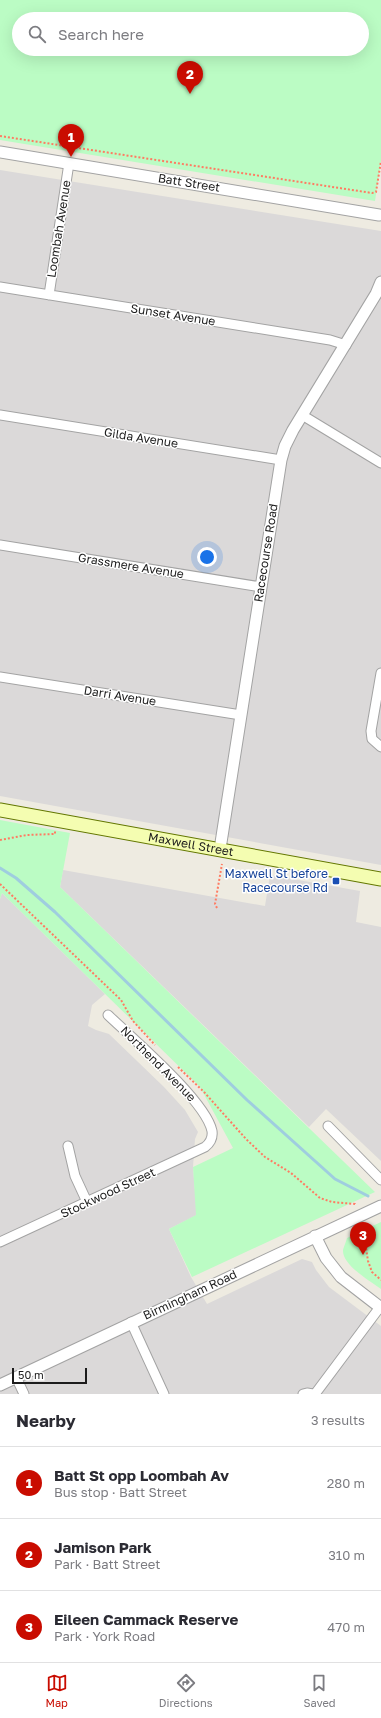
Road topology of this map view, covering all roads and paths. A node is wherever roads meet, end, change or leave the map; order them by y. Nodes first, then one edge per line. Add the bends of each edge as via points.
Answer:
1 (0, 136) edge
2 (0, 152) edge
3 (381, 161) edge
4 (69, 163) junction
5 (380, 215) edge
6 (380, 286) edge
7 (0, 287) edge
8 (50, 295) junction
9 (346, 344) junction
10 (0, 415) edge
11 (302, 415) junction
12 (281, 460) junction
13 (381, 464) edge
14 (0, 545) edge
15 (261, 587) junction
16 (381, 673) edge
17 (0, 677) edge
18 (240, 715) junction
19 (381, 747) edge
20 (0, 810) edge
21 (57, 820) junction
22 (0, 840) edge
23 (220, 849) junction
24 (222, 864) dead end
25 (381, 879) edge
26 (0, 884) edge
27 (216, 908) dead end
28 (108, 1015) dead end
29 (159, 1048) dead end
30 (176, 1065) dead end
31 (328, 1126) dead end
32 (211, 1138) joint
33 (68, 1146) dead end
34 (381, 1180) edge
35 (87, 1202) junction
36 (356, 1204) dead end
37 (381, 1206) edge
38 (365, 1226) dead end
39 (315, 1236) junction
40 (0, 1242) edge
41 (381, 1280) edge
42 (380, 1307) edge
43 (131, 1322) junction
44 (16, 1377) junction
45 (0, 1384) edge
46 (24, 1394) edge
47 (164, 1394) edge
48 (303, 1394) edge
49 (314, 1394) edge

1 - 3 path via 372,194 376,192
2 - 4 street, Batt Street
4 - 5 street, Batt Street
4 - 8 street, Loombah Avenue
6 - 9 street, Racecourse Road
7 - 8 street, Sunset Avenue
8 - 9 street, Sunset Avenue
9 - 11 street, Racecourse Road
10 - 12 street, Gilda Avenue
11 - 12 street, Racecourse Road via 288,438
11 - 13 street
12 - 15 street, Racecourse Road
14 - 15 street, Grassmere Avenue
15 - 18 street, Racecourse Road
16 - 19 street via 371,734 374,742
17 - 18 street, Darri Avenue
18 - 23 street, Racecourse Road
20 - 21 main road, Maxwell Street
21 - 22 path via 55,834
21 - 23 main road, Maxwell Street
23 - 25 main road, Maxwell Street
24 - 27 path
26 - 29 path via 121,1000 133,1021
28 - 32 street, Northend Avenue via 194,1099 211,1128
30 - 36 path via 265,1157 291,1173 320,1198
31 - 34 street
32 - 35 street, Stockwood Street via 205,1147
33 - 35 street via 75,1176
35 - 40 street, Stockwood Street
37 - 39 street, Birmingham Road
38 - 41 path via 363,1227 368,1261 372,1272
39 - 42 street via 326,1258 341,1277
39 - 43 street, Birmingham Road
42 - 49 street
43 - 44 street, Birmingham Road
43 - 47 street
44 - 45 street, Birmingham Road
44 - 46 street
48 - 49 street

